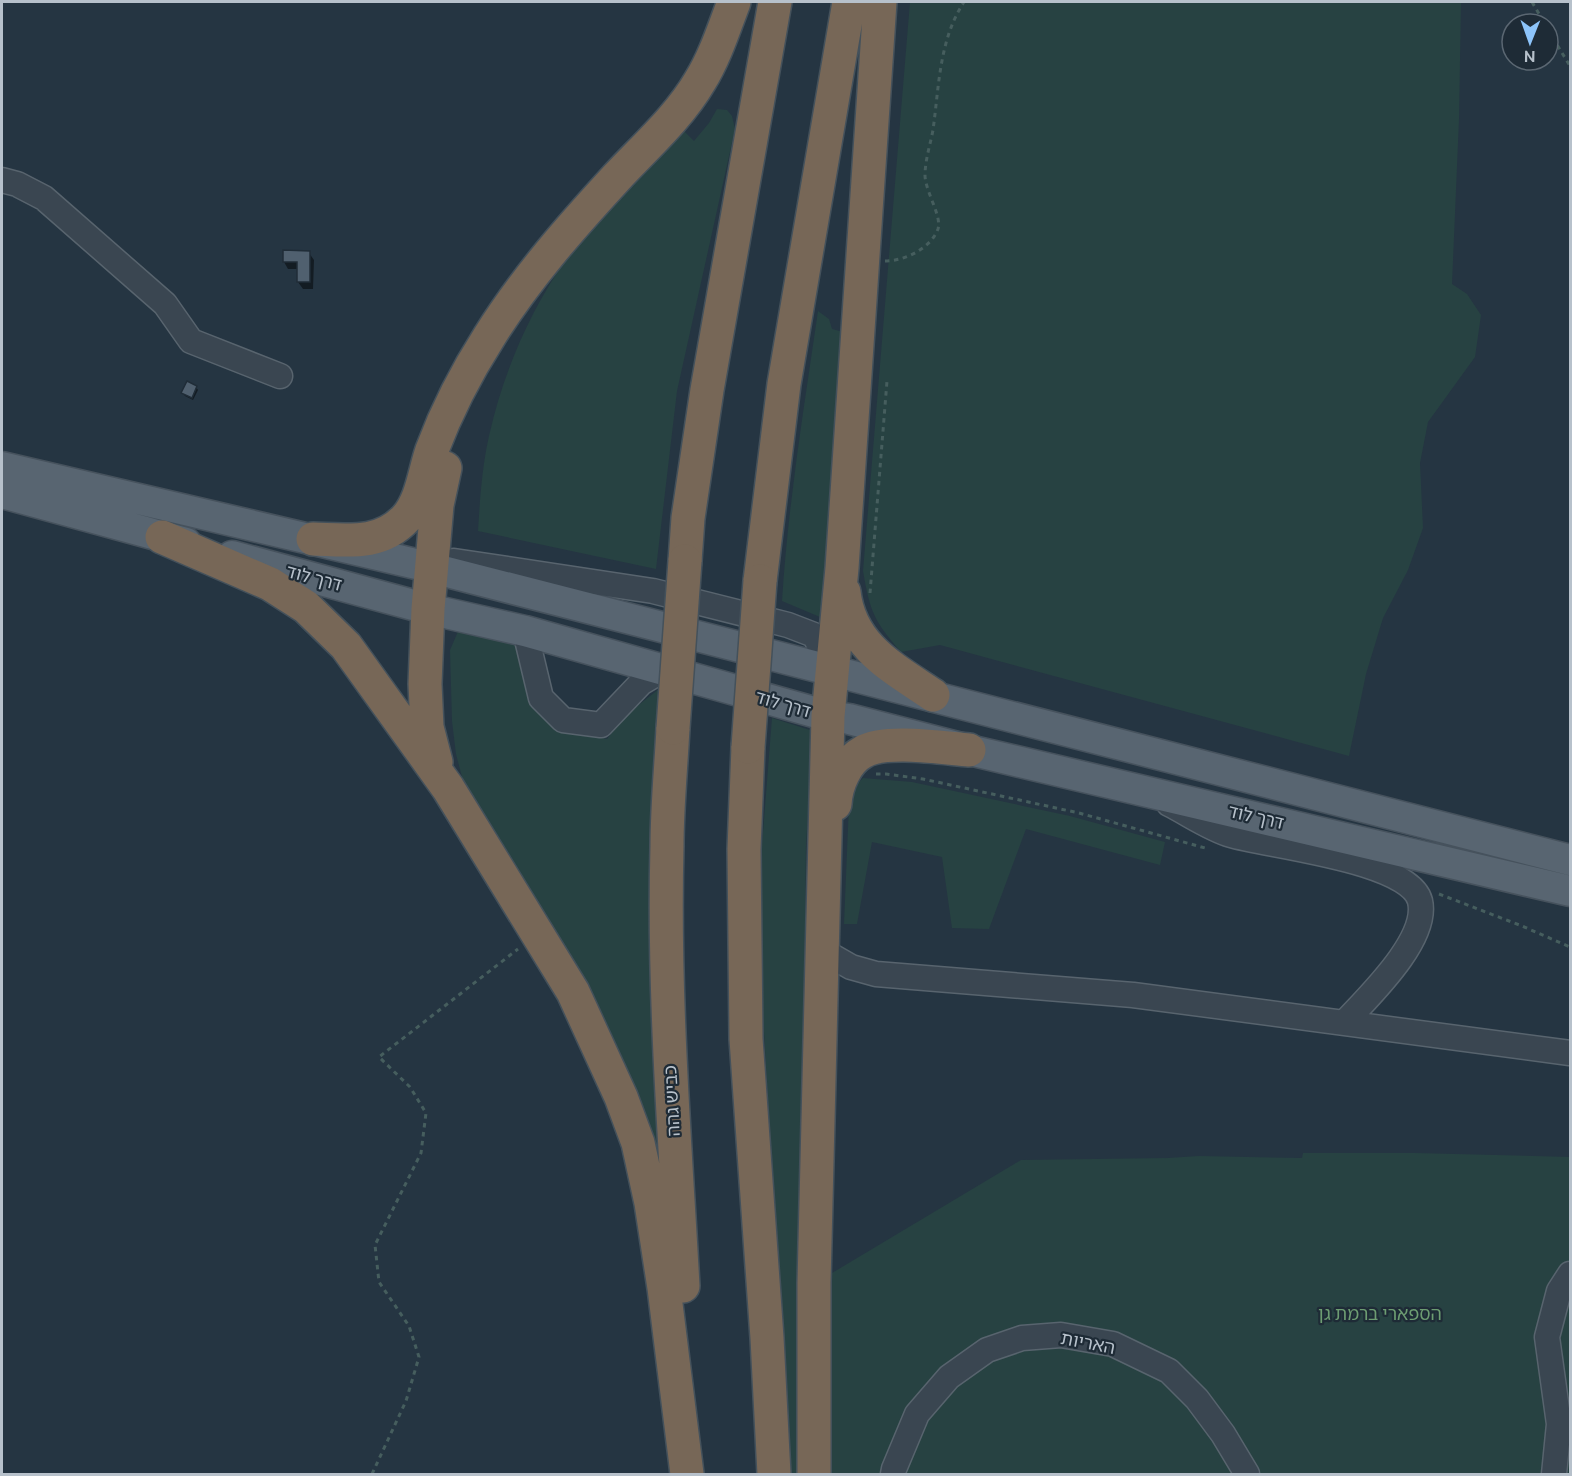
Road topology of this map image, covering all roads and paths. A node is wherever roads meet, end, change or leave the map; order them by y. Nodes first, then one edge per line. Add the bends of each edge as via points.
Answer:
1 (734, 2) edge
2 (776, 2) edge
3 (849, 2) edge
4 (880, 2) edge
5 (964, 2) edge
6 (1560, 50) edge
7 (1570, 66) edge
8 (2, 180) edge
9 (863, 261) junction
10 (490, 335) junction
11 (280, 376) dead end
12 (887, 381) dead end
13 (2, 467) edge
14 (2, 493) edge
15 (162, 537) junction
16 (312, 539) junction
17 (432, 568) junction
18 (842, 568) junction
19 (870, 602) dead end
20 (428, 609) junction
21 (525, 631) junction
22 (832, 669) junction
23 (663, 670) junction
24 (933, 695) junction
25 (828, 716) junction
26 (969, 750) junction
27 (448, 788) junction
28 (1141, 790) junction
29 (1570, 860) edge
30 (1570, 891) edge
31 (538, 936) junction
32 (831, 955) junction
33 (1345, 1022) junction
34 (820, 1045) junction
35 (1570, 1053) edge
36 (1570, 1274) edge
37 (372, 1474) edge
38 (687, 1474) edge
39 (693, 1474) edge
40 (774, 1474) edge
41 (813, 1474) edge
42 (893, 1474) edge
43 (1247, 1474) edge
44 (1554, 1474) edge

1 - 10 highway via 701,81 682,107 576,221
2 - 39 highway, כביש גהה, bridge via 688,518 666,844 670,1076
3 - 40 highway, bridge via 784,384 760,581 748,747 744,872 746,1040
4 - 9 highway
5 - 9 path via 948,33 926,157 927,189 939,217 938,228 921,250 891,261
6 - 7 path
8 - 11 lane via 44,198 165,304 191,341
9 - 18 highway
10 - 16 highway via 453,397 414,507 406,518 391,531 370,540
10 - 17 highway via 447,456 437,505
12 - 19 path
13 - 16 main road, דרך לוד
14 - 15 main road, דרך לוד
15 - 20 main road, דרך לוד
15 - 27 highway via 270,584 306,607 346,646
16 - 17 main road, דרך לוד
17 - 20 highway
17 - 22 main road, דרך לוד
18 - 22 highway
18 - 24 highway via 845,602 860,638 879,658
20 - 21 main road, דרך לוד
20 - 27 highway via 427,727
21 - 23 main road, דרך לוד
21 - 23 lane via 541,698 563,720 601,725 641,682
22 - 24 main road, דרך לוד
22 - 25 highway
23 - 25 main road, דרך לוד
24 - 29 main road, דרך לוד
25 - 26 main road, דרך לוד
25 - 34 highway
26 - 28 main road, דרך לוד
26 - 32 highway via 896,745 864,751 853,759 836,798
27 - 31 highway
28 - 30 main road, דרך לוד
28 - 33 lane via 1228,834 1361,862 1391,874 1417,894 1421,913 1414,934 1397,963
31 - 37 path via 379,1057 410,1087 426,1113 421,1153 375,1245 379,1282 409,1326 419,1357 406,1401
31 - 38 highway via 573,992 638,1143 664,1288
32 - 33 lane via 851,967 876,974 1133,994
32 - 34 highway
33 - 35 lane
34 - 41 highway
36 - 44 lane via 1559,1291 1547,1337 1558,1424
42 - 43 lane, האריות via 918,1414 949,1377 987,1350 1022,1338 1061,1335 1113,1344 1168,1371 1197,1399

